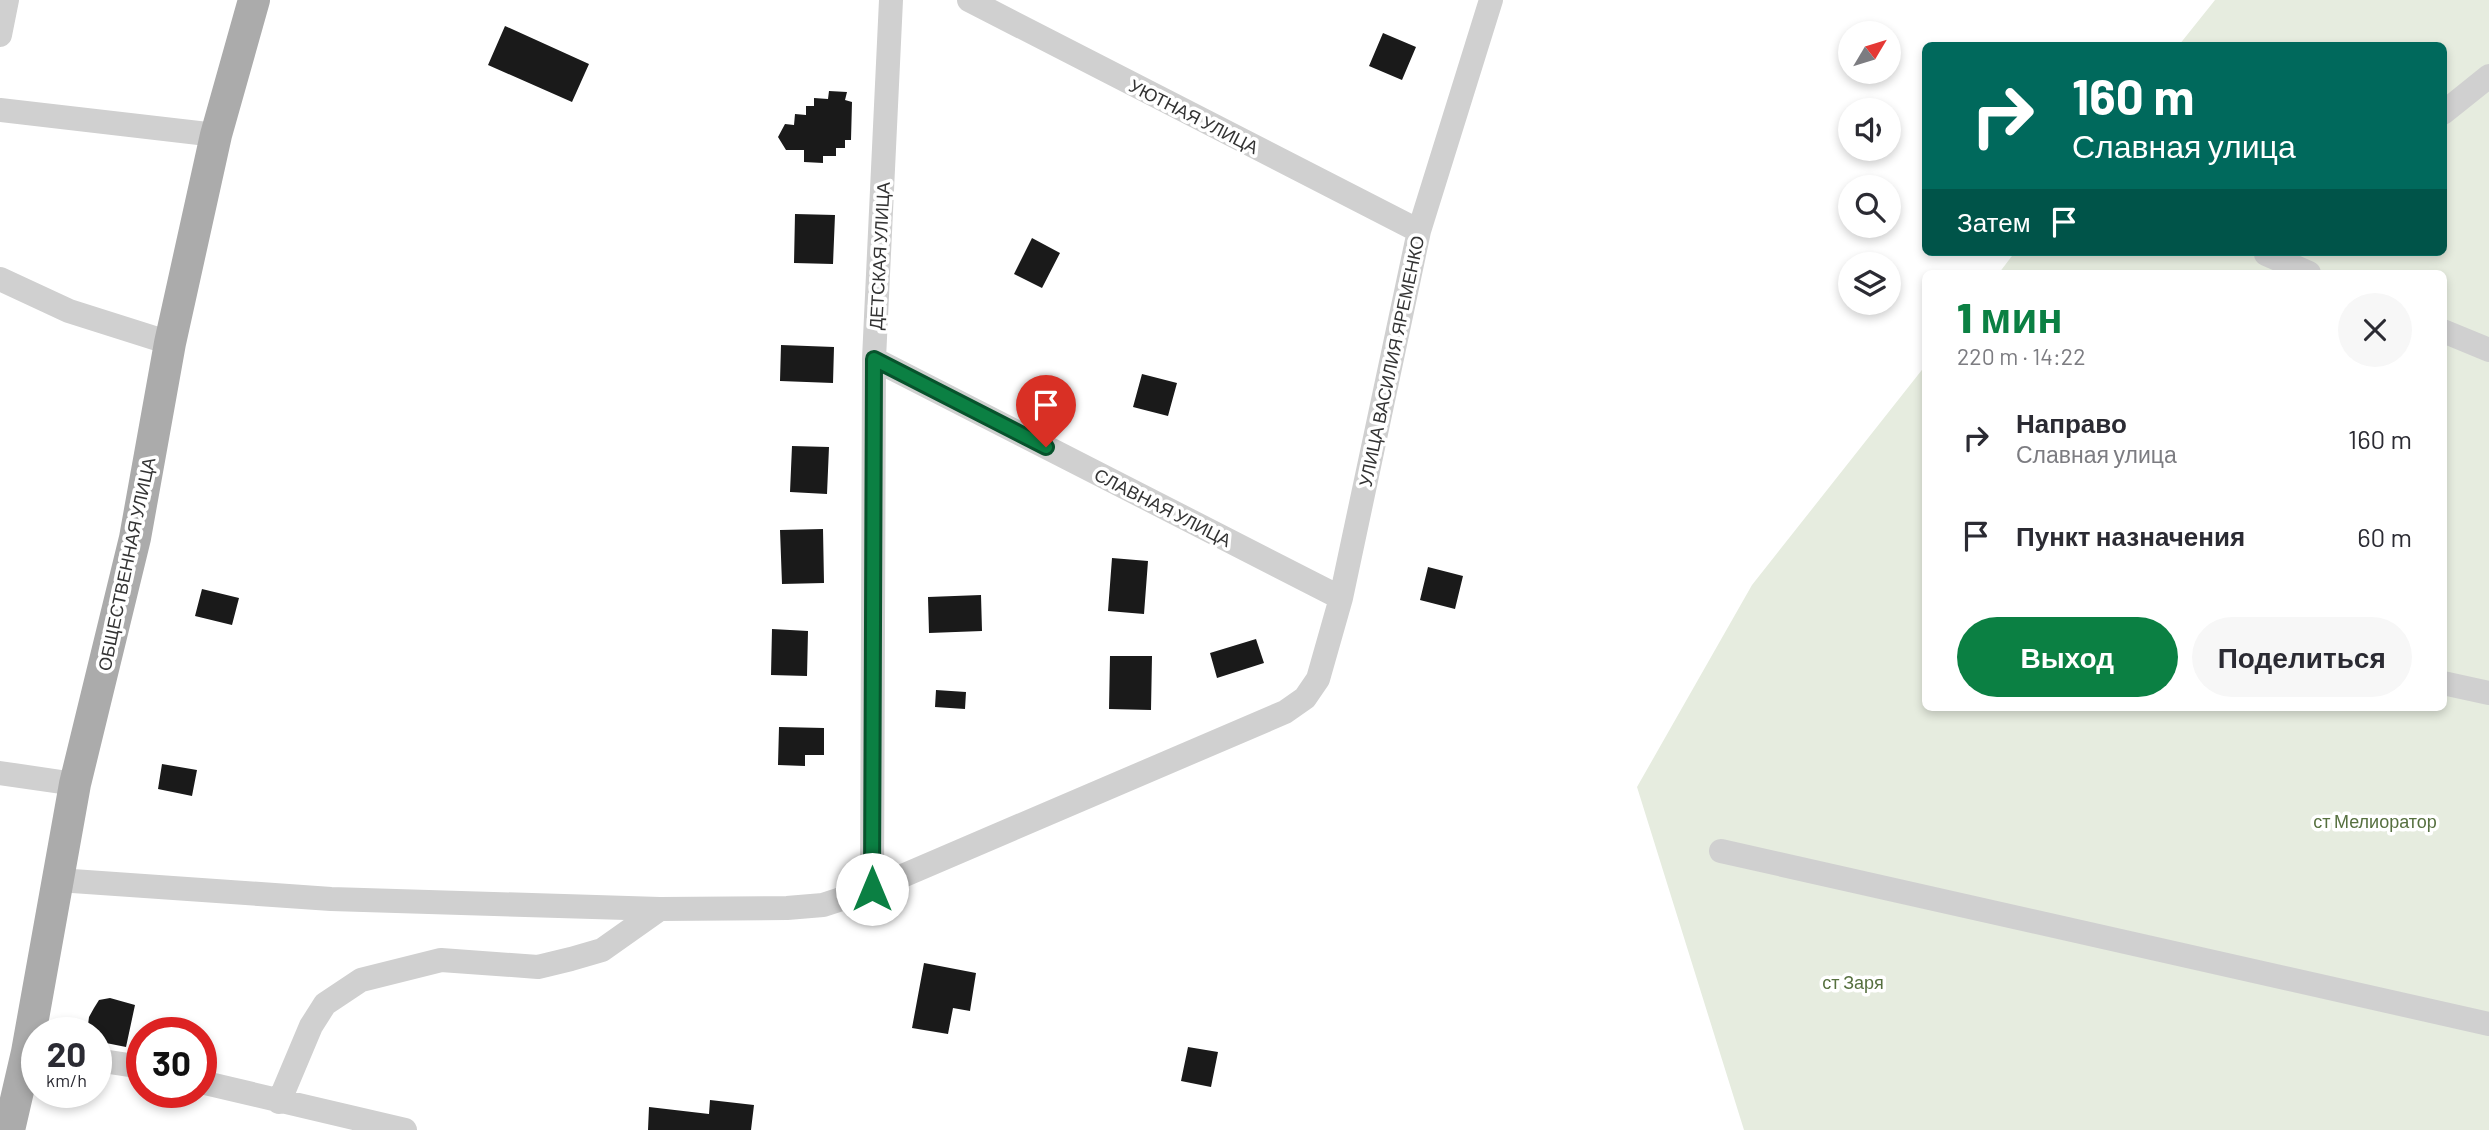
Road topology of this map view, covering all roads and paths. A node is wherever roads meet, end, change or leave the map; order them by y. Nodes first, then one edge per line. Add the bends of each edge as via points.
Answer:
1 (7, 0) edge
2 (254, 0) edge
3 (891, 0) edge
4 (969, 0) edge
5 (1492, 0) edge
6 (0, 36) edge
7 (2489, 76) edge
8 (0, 110) edge
9 (2447, 110) edge
10 (216, 135) junction
11 (1419, 231) junction
12 (2271, 256) edge
13 (2302, 270) edge
14 (0, 279) edge
15 (2447, 333) edge
16 (170, 343) junction
17 (2489, 350) edge
18 (874, 359) junction
19 (1341, 598) junction
20 (2447, 684) edge
21 (2489, 694) edge
22 (0, 773) edge
23 (75, 784) junction
24 (1721, 851) dead end
25 (58, 880) junction
26 (872, 889) junction
27 (660, 909) junction
28 (37, 1017) edge
29 (2489, 1024) edge
30 (217, 1086) edge
31 (21, 1089) edge
32 (279, 1102) junction
33 (9, 1130) edge
34 (405, 1130) edge

1 - 6 street
2 - 10 main road, ОБЩЕСТВЕННАЯ УЛИЦА
3 - 18 street, ДЕТСКАЯ УЛИЦА
4 - 11 street, УЮТНАЯ УЛИЦА
5 - 11 street, УЛИЦА ВАСИЛИЯ ЯРЕМЕНКО
7 - 9 street
8 - 10 street
10 - 16 main road, ОБЩЕСТВЕННАЯ УЛИЦА
11 - 19 street, УЛИЦА ВАСИЛИЯ ЯРЕМЕНКО
12 - 13 street
14 - 16 street via 69,311
15 - 17 street
16 - 23 main road, ОБЩЕСТВЕННАЯ УЛИЦА via 135,538
18 - 19 street, СЛАВНАЯ УЛИЦА
18 - 26 street, ДЕТСКАЯ УЛИЦА
19 - 26 street, УЛИЦА ВАСИЛИЯ ЯРЕМЕНКО via 1318,679 1305,698 1285,712
20 - 21 street
22 - 23 street
23 - 25 main road, ОБЩЕСТВЕННАЯ УЛИЦА
24 - 29 street
25 - 27 street, УЛИЦА ВАСИЛИЯ ЯРЕМЕНКО via 331,899
25 - 28 main road, ОБЩЕСТВЕННАЯ УЛИЦА
26 - 27 street, УЛИЦА ВАСИЛИЯ ЯРЕМЕНКО via 823,905
27 - 32 street via 602,950 538,967 441,960 360,980 325,1004
30 - 32 street
31 - 33 main road, ОБЩЕСТВЕННАЯ УЛИЦА
32 - 34 street

